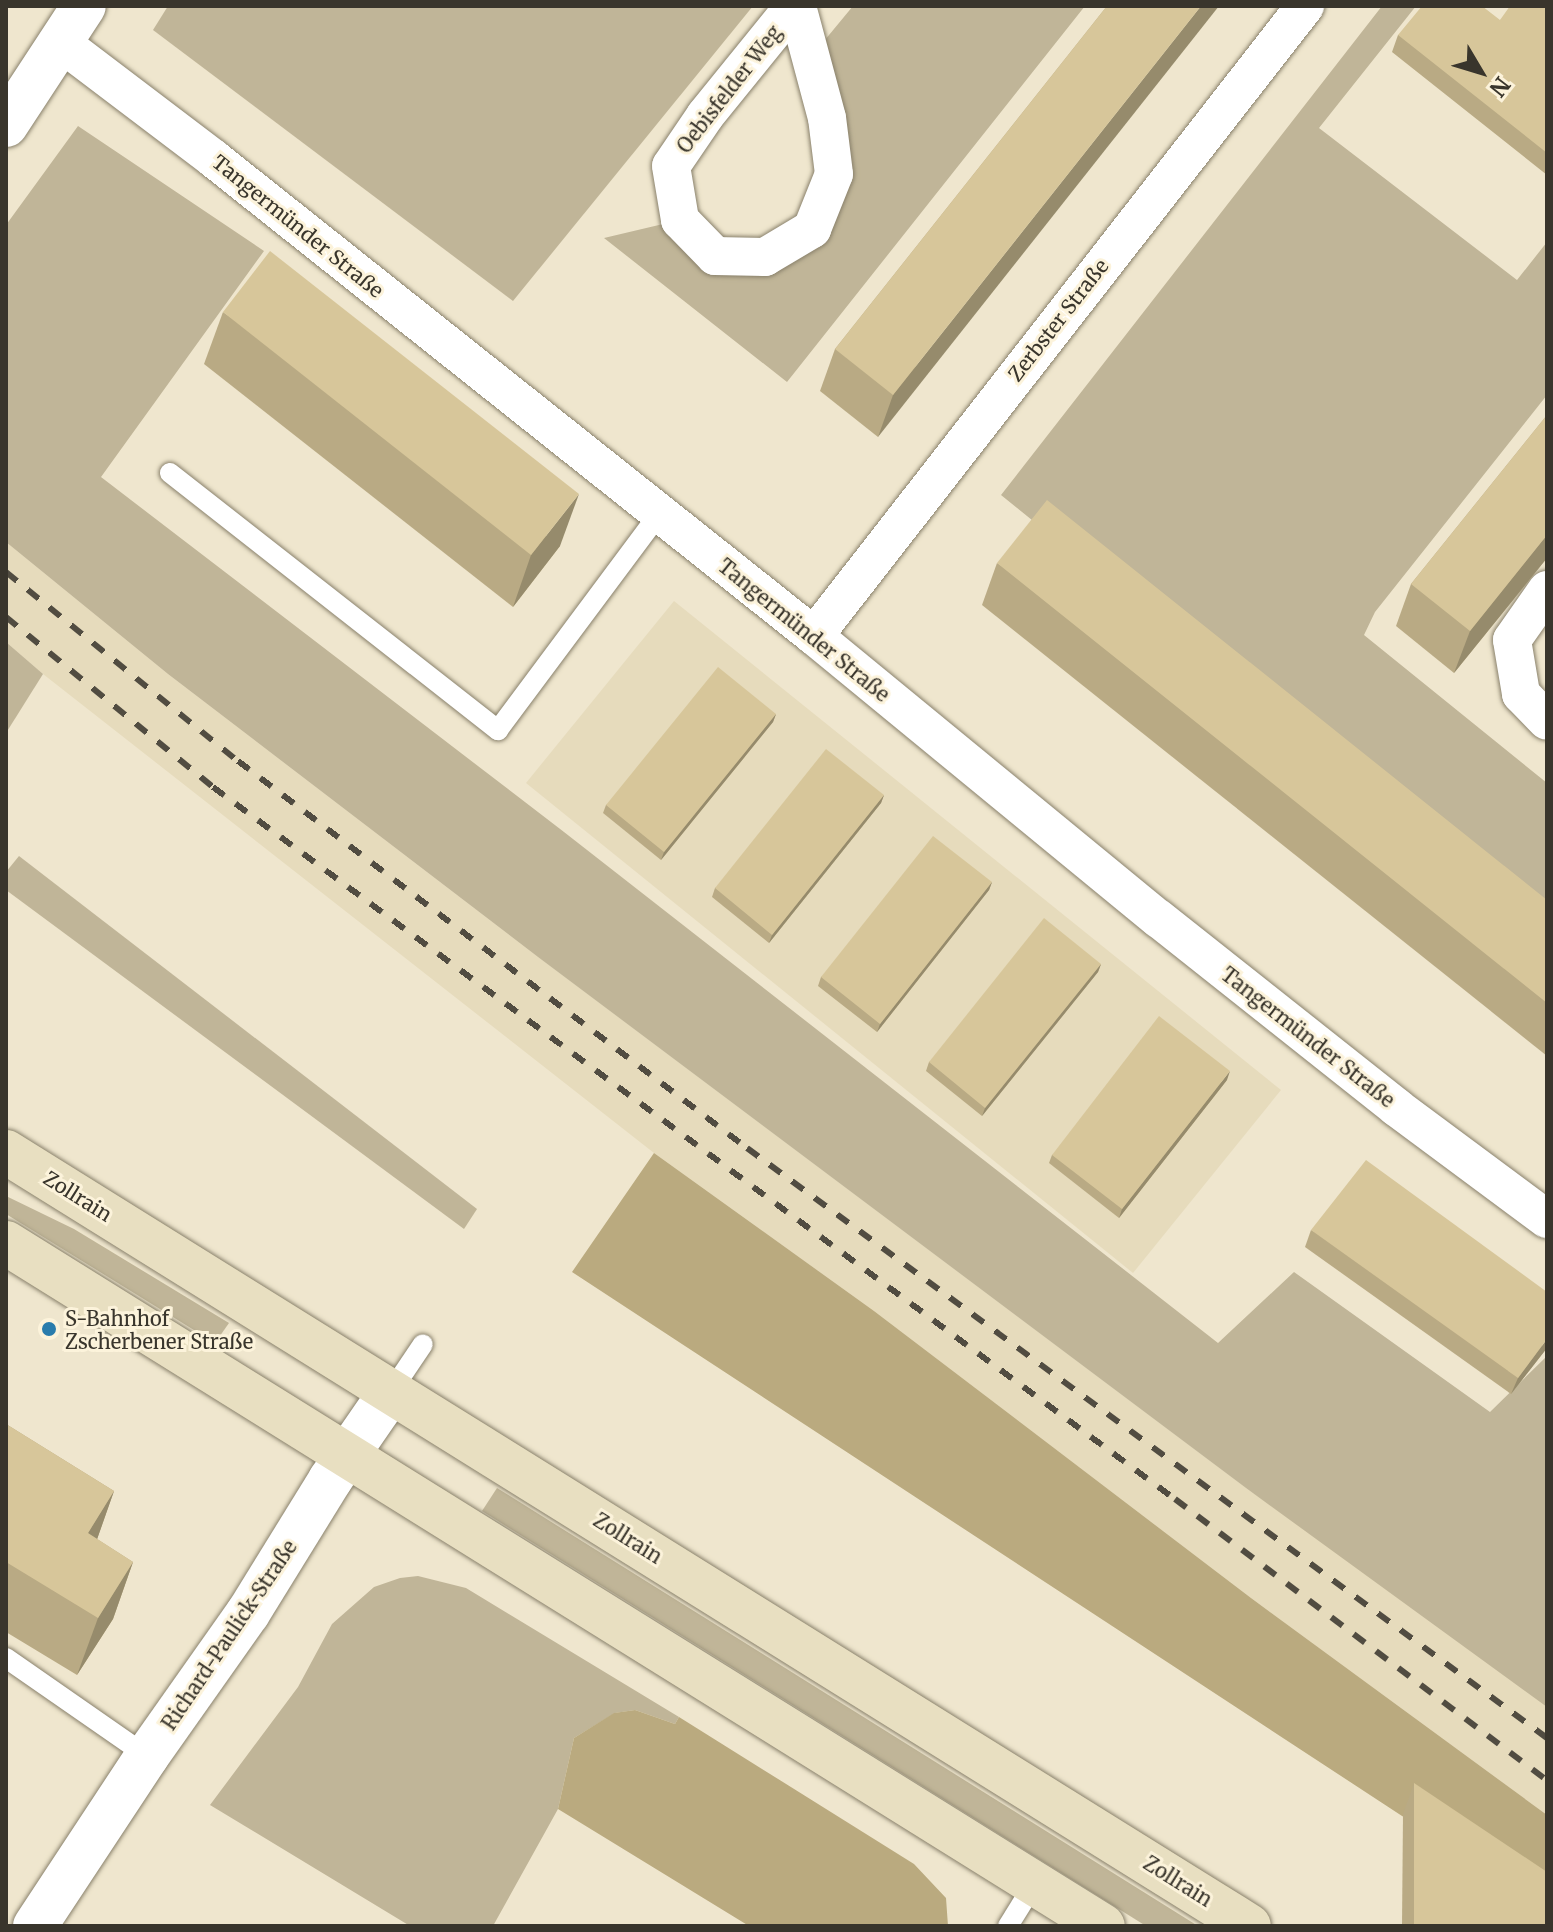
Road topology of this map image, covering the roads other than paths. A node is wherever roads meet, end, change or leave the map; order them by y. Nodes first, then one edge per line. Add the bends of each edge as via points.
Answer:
1 (84, 6) edge
2 (795, 6) edge
3 (1305, 6) edge
4 (60, 42) junction
5 (6, 125) edge
6 (170, 473) dead end
7 (659, 514) junction
8 (1547, 590) edge
9 (814, 636) junction
10 (1547, 721) edge
11 (6, 1152) edge
12 (1547, 1219) edge
13 (6, 1243) edge
14 (423, 1344) dead end
15 (392, 1390) junction
16 (347, 1457) junction
17 (6, 1658) edge
18 (147, 1756) junction
19 (1034, 1884) junction
20 (35, 1926) edge
21 (1008, 1926) edge
22 (1103, 1926) edge
23 (1249, 1926) edge

1 - 4 street
2 - 2 street, Oebisfelder Weg via 671,166 680,220 715,256 765,257 812,229 834,174 827,118
3 - 9 street, Zerbster Straße
4 - 5 street
4 - 7 street, Tangermünder Straße
6 - 7 lane via 498,730
7 - 9 street, Tangermünder Straße
8 - 10 street via 1512,640 1521,694
9 - 12 street, Tangermünder Straße via 1159,919
11 - 15 main road, Zollrain
13 - 16 main road
14 - 15 lane, Richard-Paulick-Straße
15 - 16 street, Richard-Paulick-Straße
15 - 23 main road, Zollrain
16 - 18 street, Richard-Paulick-Straße via 248,1613
16 - 19 main road
17 - 18 lane
18 - 20 street, Richard-Paulick-Straße
19 - 21 lane
19 - 22 main road

